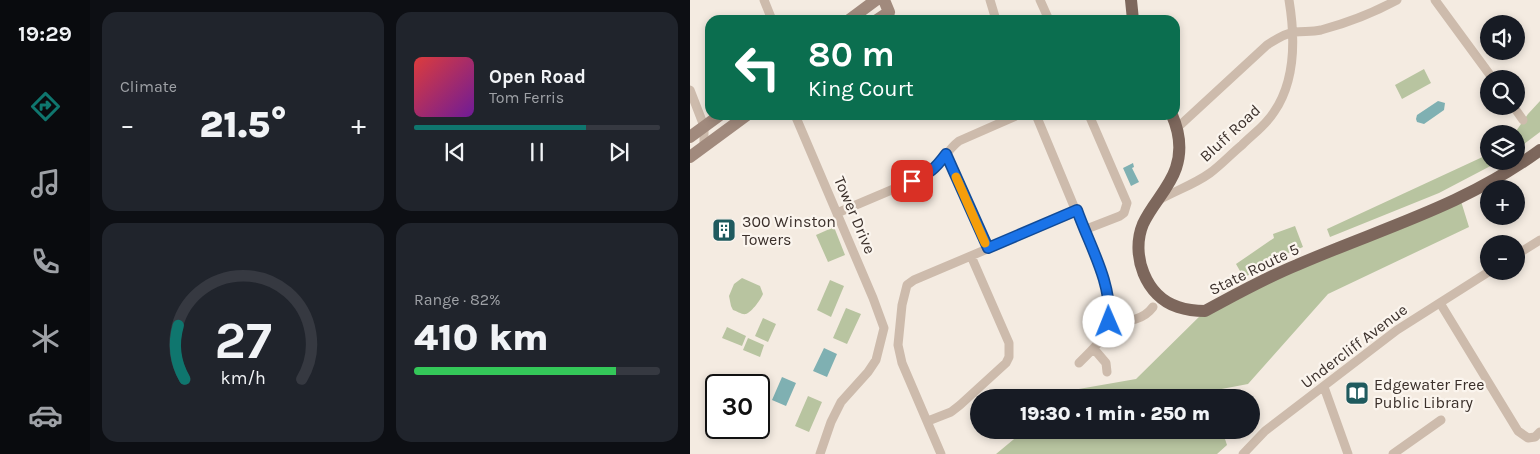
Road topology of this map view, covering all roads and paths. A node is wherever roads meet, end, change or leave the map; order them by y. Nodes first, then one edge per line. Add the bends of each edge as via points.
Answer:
1 (764, 0) edge
2 (876, 0) edge
3 (883, 0) edge
4 (990, 0) edge
5 (1040, 0) edge
6 (1131, 0) edge
7 (1289, 0) edge
8 (1397, 0) edge
9 (1435, 0) edge
10 (770, 15) edge
11 (856, 15) edge
12 (885, 15) edge
13 (994, 15) edge
14 (1047, 15) edge
15 (1132, 15) edge
16 (1294, 32) junction
17 (1486, 70) edge
18 (690, 90) edge
19 (1519, 115) edge
20 (713, 120) edge
21 (740, 120) edge
22 (797, 120) edge
23 (1007, 120) edge
24 (1038, 120) edge
25 (1092, 120) edge
26 (1174, 120) edge
27 (1523, 120) dead end
28 (704, 126) junction
29 (1177, 128) junction
30 (690, 137) edge
31 (704, 148) junction
32 (1540, 150) edge
33 (946, 154) junction
34 (690, 157) edge
35 (1156, 201) junction
36 (1077, 210) junction
37 (838, 212) junction
38 (1084, 230) junction
39 (1540, 240) edge
40 (988, 248) junction
41 (1525, 249) edge
42 (971, 256) junction
43 (1480, 277) edge
44 (1440, 303) junction
45 (1153, 307) dead end
46 (1109, 322) junction
47 (1094, 349) junction
48 (1079, 364) dead end
49 (1106, 372) dead end
50 (1324, 387) junction
51 (1441, 420) dead end
52 (928, 421) junction
53 (1540, 432) edge
54 (820, 454) edge
55 (941, 454) edge
56 (1243, 454) edge
57 (1348, 454) edge
58 (1393, 454) edge

1 - 10 street
2 - 11 main road
3 - 12 main road via 889,12
4 - 13 street
5 - 14 street
6 - 15 main road
7 - 16 street, Bluff Road
8 - 16 street via 1337,25 1311,32
9 - 17 street
16 - 29 street via 1267,45
16 - 35 street, Bluff Road via 1286,86 1269,119 1209,174
18 - 28 street
19 - 27 street
20 - 28 main road
21 - 31 main road
22 - 37 street, Tower Drive
23 - 33 street via 959,141
24 - 36 street
25 - 38 street via 1127,203 1120,216
26 - 29 main road, State Route 5
28 - 30 main road
28 - 31 street
29 - 35 main road, State Route 5 via 1176,166 1167,187
31 - 34 main road
32 - 35 main road, State Route 5 via 1434,211 1297,264 1205,311 1192,311 1166,301 1143,273 1139,259 1140,236
33 - 37 street via 929,174
33 - 40 street
36 - 38 street
36 - 40 street
37 - 54 street, Tower Drive via 884,328 876,360 841,402
38 - 46 street via 1105,281
39 - 41 street
40 - 42 street
42 - 52 street via 907,285 898,345 902,363
42 - 52 street via 1009,343 1009,357 960,405
43 - 44 street, Undercliff Avenue
44 - 50 street, Undercliff Avenue via 1397,330
44 - 53 street via 1518,432 1528,438
45 - 46 street via 1139,319
46 - 47 street via 1106,333
47 - 48 street
47 - 49 street via 1106,363
50 - 56 street, Undercliff Avenue via 1264,431
50 - 57 street
51 - 58 street
52 - 55 street

